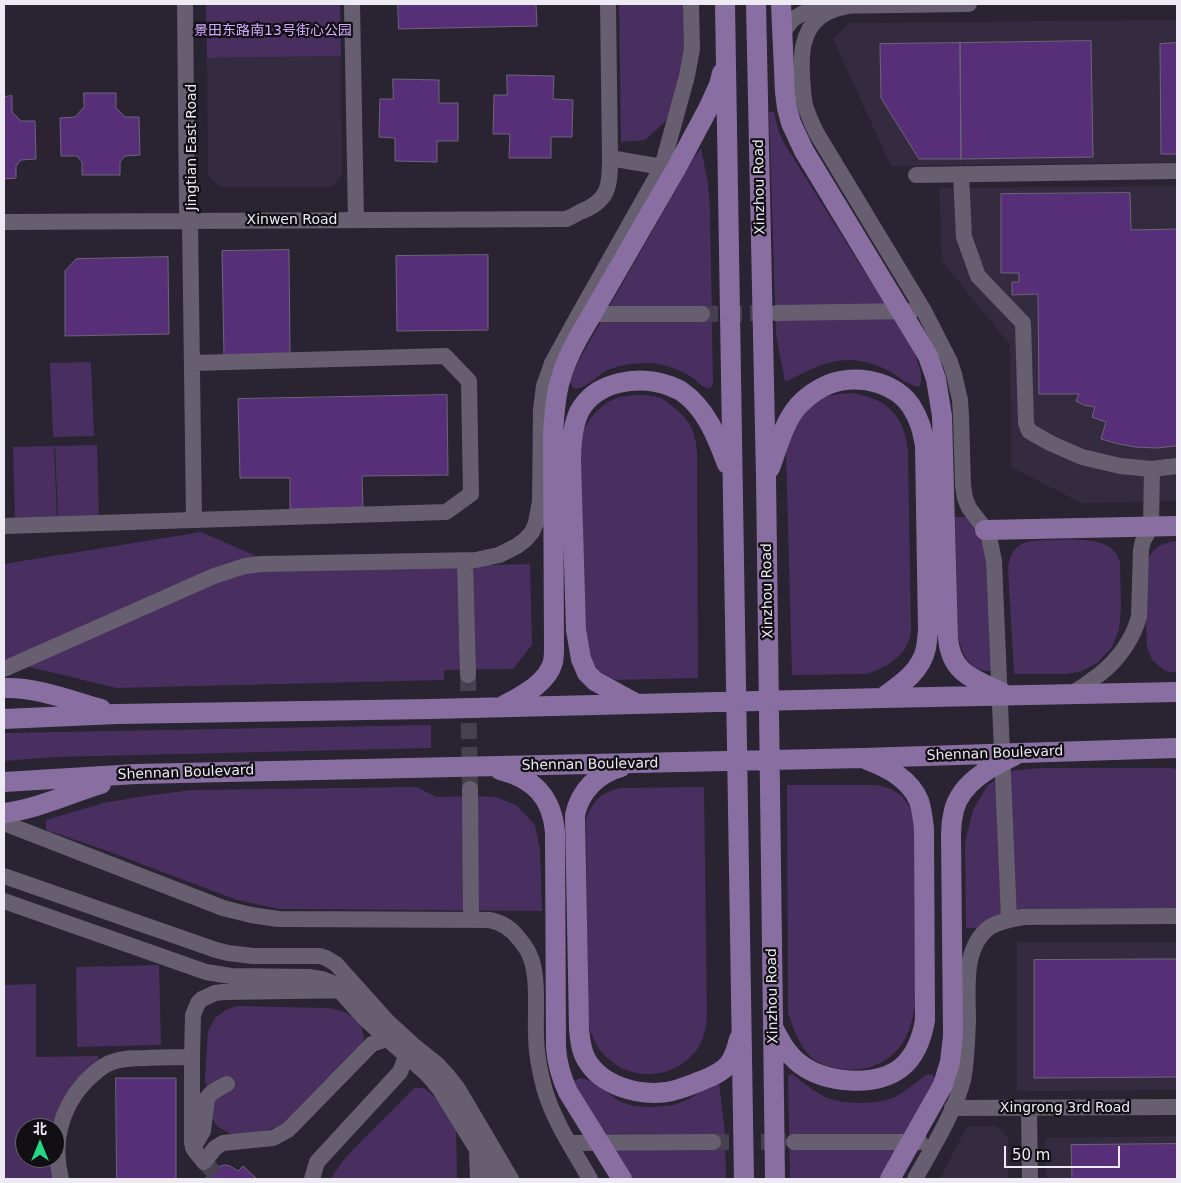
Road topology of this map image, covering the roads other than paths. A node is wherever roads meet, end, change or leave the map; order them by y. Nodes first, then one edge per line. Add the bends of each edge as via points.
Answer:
1 (185, 4) edge
2 (191, 4) edge
3 (352, 4) edge
4 (608, 4) edge
5 (691, 4) edge
6 (725, 4) edge
7 (756, 4) edge
8 (781, 4) edge
9 (969, 4) edge
10 (850, 6) junction
11 (782, 33) junction
12 (726, 59) junction
13 (610, 158) junction
14 (669, 167) junction
15 (1177, 171) edge
16 (916, 174) dead end
17 (961, 174) junction
18 (4, 212) edge
19 (190, 215) junction
20 (356, 215) junction
21 (4, 222) edge
22 (924, 311) junction
23 (776, 313) tunnel mouth
24 (579, 314) junction
25 (702, 314) tunnel mouth
26 (192, 363) junction
27 (1177, 466) edge
28 (1152, 469) junction
29 (766, 477) junction
30 (732, 478) junction
31 (194, 520) junction
32 (4, 526) edge
33 (1151, 526) junction
34 (1177, 526) edge
35 (985, 530) junction
36 (465, 560) junction
37 (4, 669) edge
38 (468, 676) tunnel mouth
39 (4, 688) edge
40 (1177, 692) edge
41 (1071, 694) junction
42 (1008, 695) junction
43 (882, 698) junction
44 (639, 705) junction
45 (500, 707) junction
46 (117, 714) junction
47 (4, 719) edge
48 (1176, 748) edge
49 (1018, 754) junction
50 (863, 758) junction
51 (638, 764) junction
52 (481, 767) junction
53 (136, 774) junction
54 (4, 782) edge
55 (470, 789) tunnel mouth
56 (4, 813) edge
57 (4, 823) edge
58 (4, 876) edge
59 (4, 901) edge
60 (1177, 916) edge
61 (1009, 919) junction
62 (472, 920) junction
63 (360, 990) junction
64 (340, 991) junction
65 (364, 1018) junction
66 (773, 1026) junction
67 (742, 1028) junction
68 (388, 1040) junction
69 (405, 1046) junction
70 (364, 1052) junction
71 (192, 1057) junction
72 (400, 1072) junction
73 (428, 1075) junction
74 (227, 1084) dead end
75 (1177, 1107) edge
76 (952, 1108) junction
77 (1029, 1108) junction
78 (935, 1141) junction
79 (714, 1142) tunnel mouth
80 (794, 1142) tunnel mouth
81 (569, 1143) junction
82 (193, 1148) junction
83 (478, 1151) junction
84 (61, 1179) edge
85 (312, 1179) edge
86 (478, 1179) edge
87 (495, 1179) edge
88 (512, 1179) edge
89 (590, 1179) edge
90 (622, 1179) edge
91 (744, 1179) edge
92 (776, 1179) edge
93 (890, 1179) edge
94 (915, 1179) edge
95 (1030, 1179) edge

1 - 19 street, Jingtian East Road
2 - 19 street, Jingtian East Road
3 - 20 street
4 - 13 street, Xinwen Road
5 - 14 street via 692,48
6 - 12 main road
7 - 29 main road, Xinzhou Road
8 - 11 main road
9 - 10 street
10 - 11 street via 809,10 793,19
10 - 22 street via 820,17 806,35 802,66 805,105 817,134
11 - 42 main road via 787,108 796,135 928,356 939,390 948,646 951,655 956,665 970,678
12 - 14 main road via 709,107
12 - 30 main road
13 - 14 street
13 - 20 street, Xinwen Road via 605,193 597,204 579,213 559,210
14 - 24 street
14 - 45 main road via 577,340 560,382 553,435 553,662 548,673 535,685
15 - 17 street
16 - 17 street
17 - 28 street via 964,237 978,276 1023,323 1026,423 1029,431 1082,457
18 - 19 street, Xinwen Road
19 - 20 street, Xinwen Road
19 - 21 street, Xinwen Road
19 - 26 street
22 - 23 street
22 - 35 street via 954,374 960,400 965,498
24 - 25 street
24 - 36 street via 552,363 544,386 540,420 540,501 532,532 508,551 487,558
26 - 31 street
26 - 31 street via 445,356 469,382 472,494 446,512
27 - 28 street
28 - 33 street
29 - 43 main road via 792,413 827,385 861,379 880,383 897,392 910,405 920,423 925,445 926,650 919,666
29 - 66 main road, Xinzhou Road
30 - 44 main road via 716,434 696,404 680,390 662,383 642,380 606,387 590,397 574,425 571,461 576,630 581,659 594,681
30 - 67 main road
31 - 32 street
33 - 34 main road
33 - 35 main road
33 - 41 street via 1141,550 1137,626 1119,655 1101,673
35 - 61 street via 994,561
36 - 37 street via 244,566 214,576
36 - 38 street
39 - 46 main road via 41,692
40 - 41 main road
41 - 42 main road
42 - 43 main road
43 - 44 main road
44 - 45 main road
45 - 46 main road
46 - 47 main road
48 - 49 main road, Shennan Boulevard
49 - 50 main road, Shennan Boulevard
49 - 93 main road via 976,779 954,808 951,834 953,1036 950,1062 943,1086
50 - 51 main road, Shennan Boulevard
50 - 66 main road via 903,780 915,792 920,803 924,829 923,1036 901,1068 884,1077 839,1080 817,1074 800,1064 784,1047
51 - 52 main road, Shennan Boulevard
51 - 67 main road via 611,770 596,779 577,807 579,1029 582,1050 594,1069 613,1084 643,1092 667,1092 710,1077 728,1065 737,1049
52 - 53 main road, Shennan Boulevard
52 - 90 main road via 509,772 530,783 542,794 552,812 555,832 558,1064 568,1092
53 - 54 main road, Shennan Boulevard
53 - 56 main road via 30,808
55 - 62 street
57 - 62 street via 223,908 251,915 278,919
58 - 63 street via 216,950 240,955 326,958 341,968
59 - 64 street via 206,972 231,976 316,978 330,982
60 - 61 street
61 - 76 street via 983,934 972,952 968,977 966,1062 963,1081
62 - 81 street via 502,924 516,934 531,956 540,1074
63 - 64 street
63 - 69 street
64 - 65 street
64 - 71 street via 223,992 209,996 198,1003 193,1015
65 - 68 street
65 - 70 street via 368,1035
66 - 92 main road, Xinzhou Road
67 - 91 main road
68 - 69 street
68 - 70 street via 378,1041
69 - 72 street
69 - 73 street
69 - 88 street via 438,1065 453,1082
70 - 82 street via 280,1135 223,1143 204,1162
71 - 82 street
71 - 84 street via 110,1062 90,1077 71,1101 60,1126 57,1151
72 - 73 street via 418,1070
72 - 85 street via 317,1162
73 - 83 street
74 - 82 street via 207,1098 203,1131
75 - 77 street, Xingrong 3rd Road
76 - 77 street, Xingrong 3rd Road
76 - 78 street
77 - 95 street
78 - 80 street
78 - 94 street
79 - 81 street
81 - 89 street
83 - 86 street
83 - 87 street

